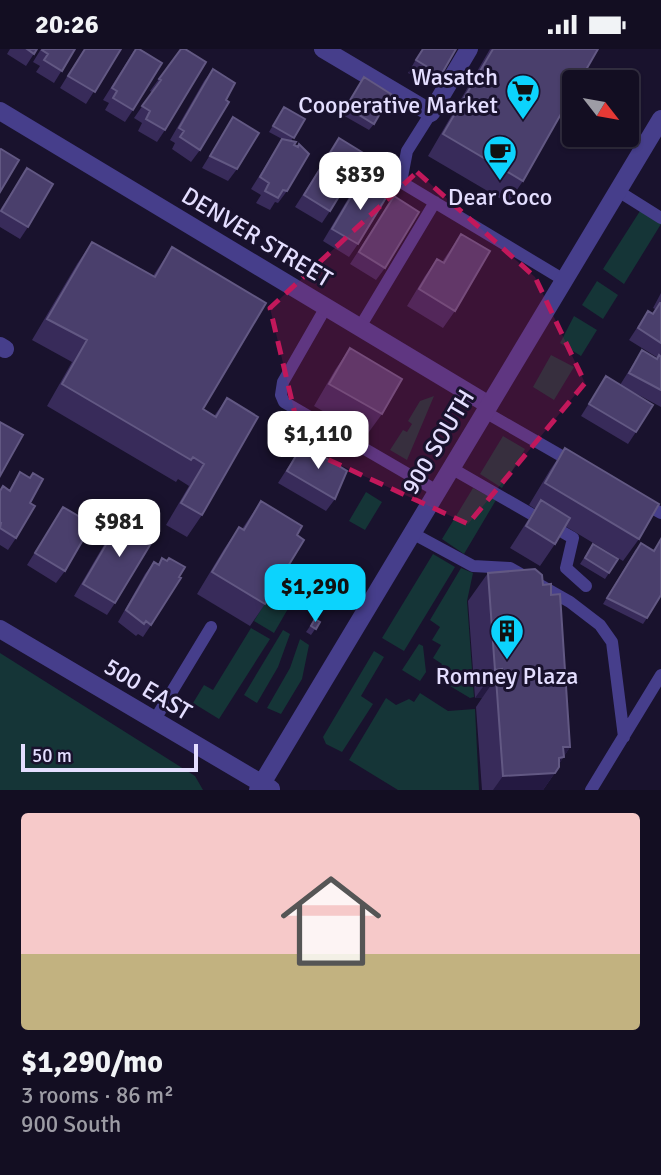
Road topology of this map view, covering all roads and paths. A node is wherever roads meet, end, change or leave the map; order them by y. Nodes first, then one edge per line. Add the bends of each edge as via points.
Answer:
1 (323, 49) edge
2 (469, 49) edge
3 (0, 111) edge
4 (431, 113) junction
5 (661, 119) edge
6 (618, 191) junction
7 (435, 202) junction
8 (661, 218) edge
9 (564, 280) junction
10 (326, 306) junction
11 (360, 327) junction
12 (487, 408) junction
13 (581, 467) edge
14 (451, 468) junction
15 (437, 491) junction
16 (627, 493) edge
17 (661, 513) edge
18 (412, 533) junction
19 (586, 586) dead end
20 (211, 627) dead end
21 (0, 629) edge
22 (661, 675) edge
23 (154, 721) junction
24 (624, 737) junction
25 (264, 788) edge
26 (591, 790) edge

1 - 4 street
2 - 4 street
3 - 10 street, DENVER STREET
4 - 7 lane via 407,151 401,182
5 - 6 street, 900 SOUTH
6 - 8 lane
6 - 9 street, 900 SOUTH
7 - 9 lane
7 - 11 lane
9 - 12 street, 900 SOUTH
10 - 11 street, DENVER STREET
10 - 15 lane via 284,382 284,402
11 - 12 street, DENVER STREET
12 - 13 lane
12 - 14 street, 900 SOUTH
14 - 15 street, 900 SOUTH
14 - 19 lane via 573,538 566,568
15 - 18 street, 900 SOUTH
16 - 17 lane
18 - 24 lane via 473,566 510,568 600,625 612,642
18 - 25 street, 900 SOUTH
20 - 23 lane
21 - 23 street, 500 EAST
22 - 24 lane
23 - 25 street, 500 EAST
24 - 26 lane

